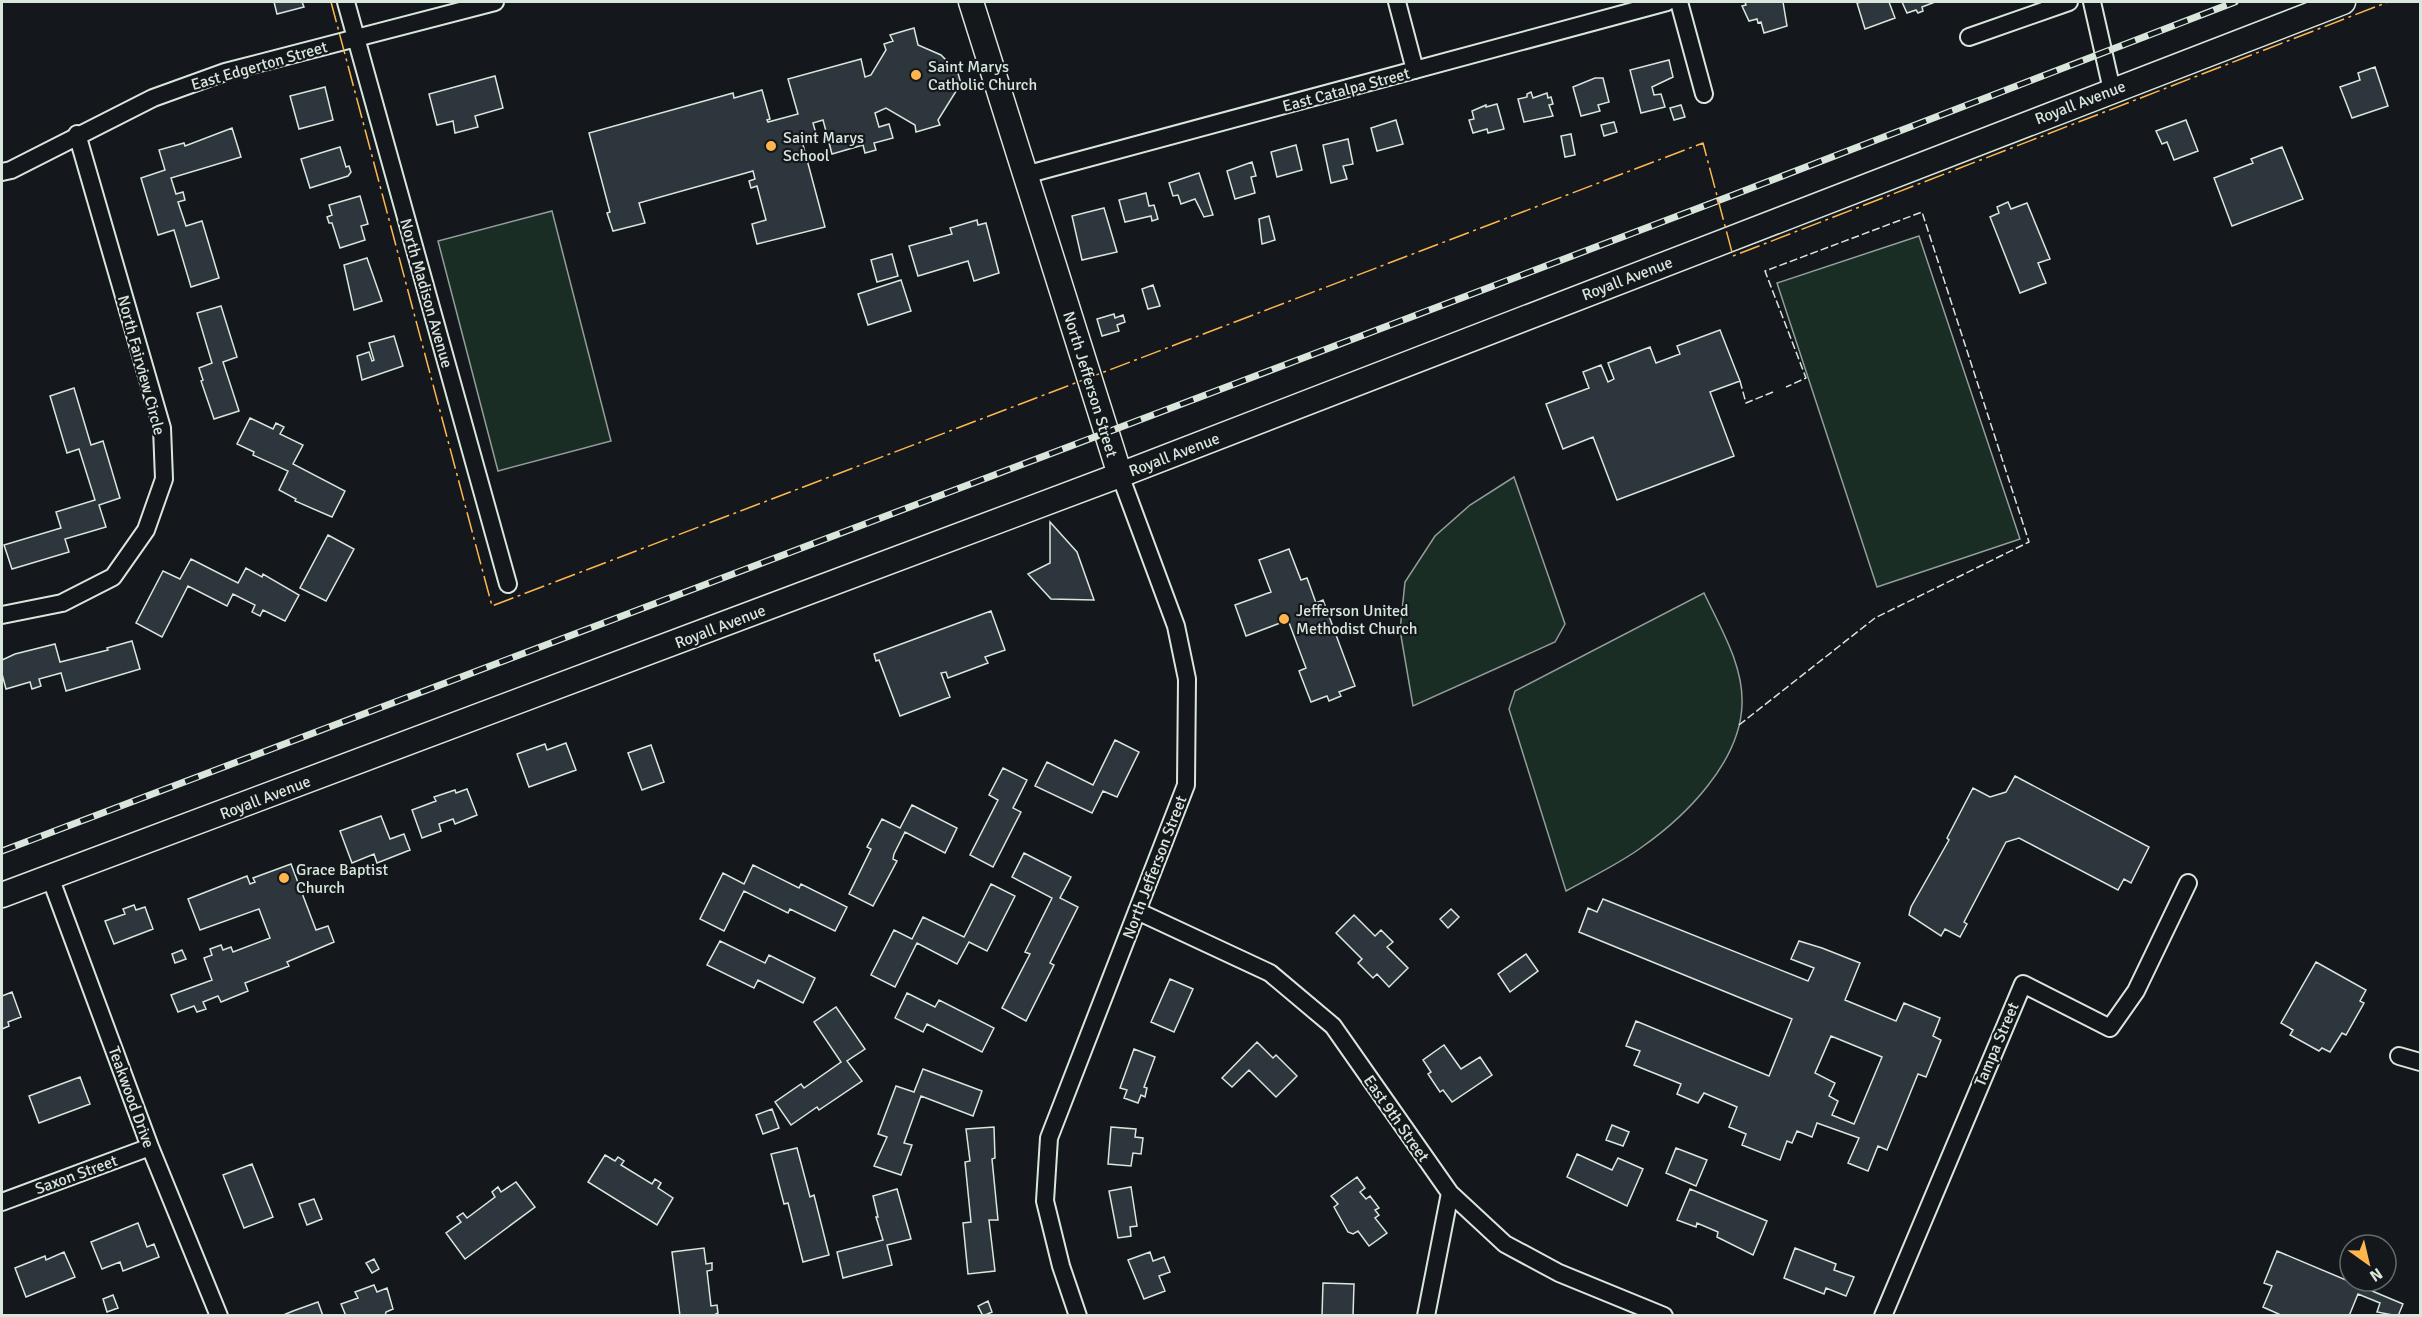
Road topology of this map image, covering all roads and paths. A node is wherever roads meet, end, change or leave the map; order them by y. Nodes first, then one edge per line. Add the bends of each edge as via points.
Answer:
1 (346, 2) edge
2 (495, 2) edge
3 (971, 2) edge
4 (1397, 2) edge
5 (1667, 2) edge
6 (1679, 2) edge
7 (2070, 2) edge
8 (2092, 2) edge
9 (2343, 2) edge
10 (1969, 37) dead end
11 (356, 38) junction
12 (1415, 70) junction
13 (2112, 90) junction
14 (1704, 94) dead end
15 (77, 134) junction
16 (2, 172) edge
17 (1025, 175) junction
18 (1120, 475) junction
19 (508, 584) dead end
20 (2, 615) edge
21 (50, 877) junction
22 (2188, 883) dead end
23 (2, 895) edge
24 (1137, 911) junction
25 (2399, 1056) dead end
26 (2421, 1062) edge
27 (150, 1147) junction
28 (1450, 1193) junction
29 (2, 1202) edge
30 (219, 1316) edge
31 (1078, 1316) edge
32 (1426, 1316) edge
33 (1664, 1316) edge
34 (1883, 1316) edge

1 - 11 street, North Madison Avenue
2 - 11 street, East Edgerton Street
3 - 17 street, North Jefferson Street
4 - 12 street
5 - 12 street, East Catalpa Street
6 - 14 street
7 - 10 street
8 - 13 street
9 - 13 street, Royall Avenue
11 - 15 street, East Edgerton Street via 225,72 153,98
11 - 19 street, North Madison Avenue
12 - 17 street, East Catalpa Street
13 - 18 street, Royall Avenue
15 - 16 street, East Edgerton Street
15 - 20 street, North Fairview Circle via 162,428 164,479 146,530 113,577 62,603
17 - 18 street, North Jefferson Street
18 - 21 street, Royall Avenue
18 - 24 street, North Jefferson Street via 1176,626 1187,679 1186,785
21 - 23 street, Royall Avenue
21 - 27 street, Teakwood Drive
22 - 34 street, Tampa Street via 2136,991 2110,1028 2023,984
24 - 28 street, East 9th Street via 1270,973 1333,1026
24 - 31 street, North Jefferson Street via 1049,1138 1045,1201
25 - 26 street
27 - 29 street, Saxon Street
27 - 30 street, Teakwood Drive
28 - 32 street
28 - 33 street, East 9th Street via 1505,1244 1559,1274

